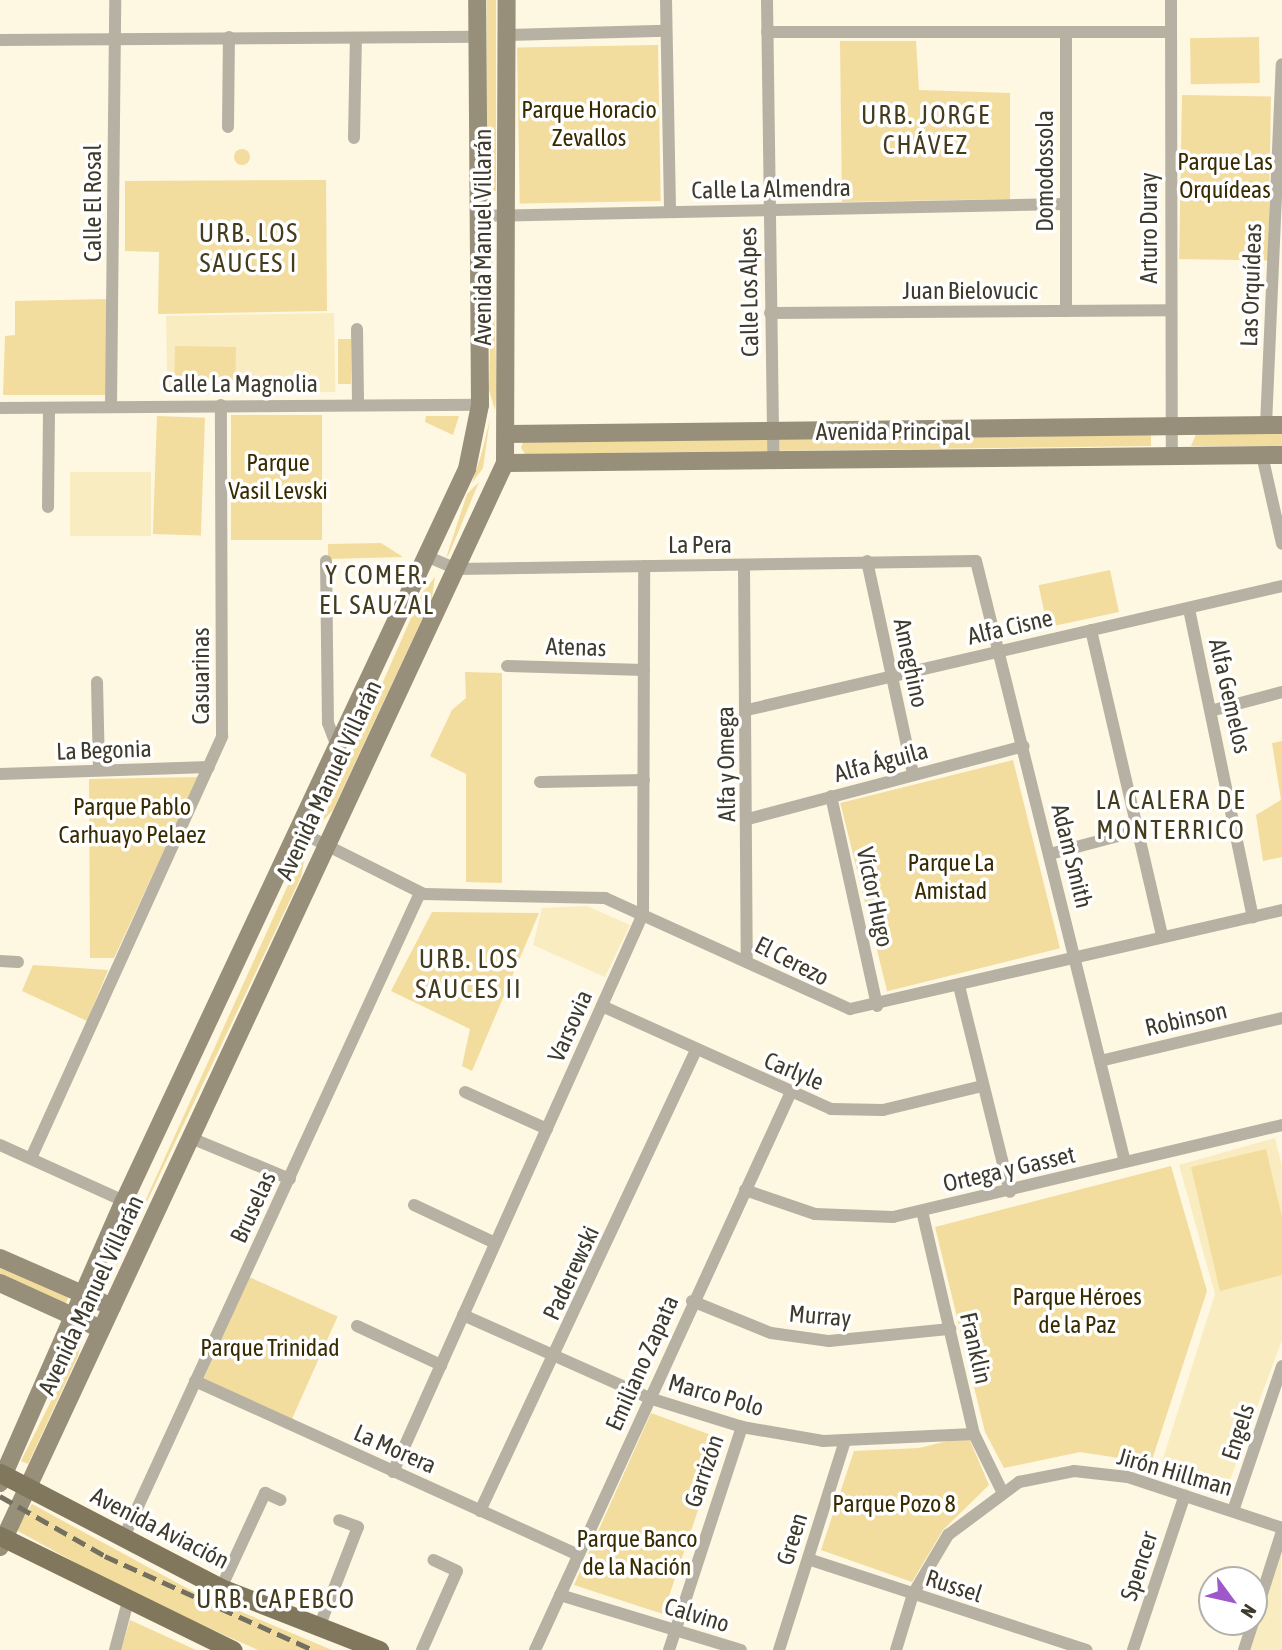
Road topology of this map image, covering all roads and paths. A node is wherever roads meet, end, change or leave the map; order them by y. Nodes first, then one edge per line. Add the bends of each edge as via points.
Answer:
1 (115, 0) edge
2 (477, 0) edge
3 (507, 0) edge
4 (666, 0) edge
5 (767, 0) edge
6 (1171, 0) edge
7 (665, 31) junction
8 (1066, 32) junction
9 (767, 33) junction
10 (1170, 33) junction
11 (507, 35) junction
12 (229, 37) junction
13 (478, 37) junction
14 (356, 38) junction
15 (115, 39) junction
16 (0, 40) edge
17 (1282, 64) edge
18 (228, 127) dead end
19 (354, 138) dead end
20 (1065, 204) junction
21 (769, 210) junction
22 (670, 212) junction
23 (508, 215) junction
24 (478, 216) junction
25 (1170, 310) junction
26 (1066, 311) junction
27 (770, 313) junction
28 (356, 329) dead end
29 (480, 404) junction
30 (221, 405) junction
31 (358, 405) junction
32 (111, 407) junction
33 (0, 408) edge
34 (49, 408) junction
35 (1274, 425) edge
36 (1174, 427) junction
37 (771, 428) junction
38 (516, 434) junction
39 (1172, 455) junction
40 (1262, 455) junction
41 (1282, 455) edge
42 (773, 457) junction
43 (528, 462) junction
44 (505, 463) junction
45 (48, 506) dead end
46 (1282, 544) edge
47 (426, 556) junction
48 (326, 561) dead end
49 (867, 561) junction
50 (976, 561) joint
51 (644, 566) junction
52 (744, 566) junction
53 (457, 569) junction
54 (1282, 586) edge
55 (1189, 609) junction
56 (1091, 630) junction
57 (1001, 650) junction
58 (507, 666) dead end
59 (644, 670) junction
60 (892, 676) junction
61 (97, 682) dead end
62 (1282, 692) edge
63 (747, 710) junction
64 (1214, 710) junction
65 (1024, 746) junction
66 (337, 747) junction
67 (209, 767) junction
68 (99, 771) junction
69 (0, 774) edge
70 (913, 774) junction
71 (643, 780) junction
72 (540, 782) dead end
73 (831, 796) junction
74 (748, 819) junction
75 (1140, 830) junction
76 (298, 831) junction
77 (324, 844) junction
78 (1050, 854) junction
79 (421, 893) junction
80 (1282, 910) edge
81 (643, 914) junction
82 (1253, 917) junction
83 (1162, 936) junction
84 (1075, 958) junction
85 (0, 961) edge
86 (18, 962) dead end
87 (747, 962) junction
88 (959, 986) junction
89 (602, 1006) junction
90 (877, 1006) junction
91 (1282, 1018) edge
92 (696, 1050) junction
93 (1100, 1061) junction
94 (982, 1086) junction
95 (465, 1092) dead end
96 (790, 1094) junction
97 (1282, 1125) edge
98 (547, 1129) junction
99 (191, 1138) junction
100 (0, 1144) edge
101 (31, 1158) junction
102 (1125, 1162) junction
103 (289, 1179) junction
104 (746, 1190) junction
105 (1010, 1192) junction
106 (124, 1201) junction
107 (414, 1205) dead end
108 (922, 1211) junction
109 (495, 1243) junction
110 (0, 1258) edge
111 (0, 1283) edge
112 (82, 1294) junction
113 (692, 1301) junction
114 (112, 1307) junction
115 (463, 1315) junction
116 (72, 1316) junction
117 (357, 1326) dead end
118 (101, 1329) junction
119 (950, 1329) junction
120 (555, 1356) junction
121 (441, 1365) junction
122 (1282, 1366) edge
123 (195, 1381) junction
124 (649, 1398) junction
125 (1269, 1404) junction
126 (1282, 1409) edge
127 (742, 1427) junction
128 (974, 1434) junction
129 (845, 1441) junction
130 (393, 1472) junction
131 (1, 1477) edge
132 (28, 1488) junction
133 (1001, 1489) junction
134 (1185, 1495) junction
135 (281, 1500) dead end
136 (480, 1511) junction
137 (1233, 1511) junction
138 (339, 1520) dead end
139 (1282, 1529) edge
140 (123, 1539) junction
141 (1, 1540) edge
142 (578, 1555) junction
143 (808, 1559) junction
144 (433, 1560) dead end
145 (1268, 1575) edge
146 (221, 1588) junction
147 (913, 1594) junction
148 (560, 1595) junction
149 (128, 1601) junction
150 (318, 1630) junction
151 (676, 1631) junction
152 (115, 1650) edge
153 (233, 1650) edge
154 (379, 1650) edge
155 (422, 1650) edge
156 (535, 1650) edge
157 (669, 1650) edge
158 (741, 1650) edge
159 (779, 1650) edge
160 (896, 1650) edge
161 (1087, 1650) edge
162 (1133, 1650) edge

1 - 15 street, Calle El Rosal
2 - 13 main road, Avenida Manuel Villarán
3 - 11 main road, Avenida Manuel Villarán
4 - 7 street
5 - 9 street, Calle Los Alpes
6 - 10 street, Arturo Duray
7 - 11 street
7 - 22 street
8 - 9 street
8 - 10 street
8 - 20 street, Domodossola
9 - 21 street, Calle Los Alpes
10 - 25 street, Arturo Duray
11 - 23 main road, Avenida Manuel Villarán
12 - 14 street
12 - 15 street
12 - 18 street
13 - 14 street
13 - 24 main road, Avenida Manuel Villarán
14 - 19 street
15 - 16 street
15 - 32 street, Calle El Rosal
17 - 35 street, Las Orquídeas
20 - 21 street, Calle La Almendra
20 - 26 street, Domodossola
21 - 22 street, Calle La Almendra
21 - 27 street, Calle Los Alpes
22 - 23 street, Calle La Almendra
23 - 24 street, Calle La Almendra
23 - 38 main road, Avenida Manuel Villarán
24 - 29 main road, Avenida Manuel Villarán
25 - 26 street, Juan Bielovucic
25 - 36 street, Arturo Duray
26 - 27 street, Juan Bielovucic
27 - 37 street, Calle Los Alpes
28 - 31 street
29 - 31 street, Calle La Magnolia
29 - 47 main road, Avenida Manuel Villarán via 467,469
30 - 31 street, Calle La Magnolia
30 - 32 street, Calle La Magnolia
30 - 67 street, Casuarinas via 222,736
32 - 34 street, Calle La Magnolia
33 - 34 street, Calle La Magnolia
34 - 45 street
35 - 36 main road, Avenida Principal
36 - 37 main road, Avenida Principal
36 - 39 street, Arturo Duray
37 - 38 main road, Avenida Principal
37 - 42 street, Calle Los Alpes
38 - 43 main road
38 - 44 main road, Avenida Manuel Villarán
39 - 40 main road, Avenida Principal
39 - 42 main road, Avenida Principal
40 - 41 main road, Avenida Principal
40 - 46 street
42 - 43 main road, Avenida Principal
43 - 44 main road, Avenida Principal
44 - 53 main road, Avenida Manuel Villarán
47 - 53 street, La Pera
47 - 66 main road, Avenida Manuel Villarán
48 - 66 street via 328,723
49 - 50 street, La Pera
49 - 52 street, La Pera
49 - 60 street, Ameghino
50 - 57 street, Adam Smith
51 - 52 street, La Pera
51 - 53 street, La Pera
51 - 59 street, Varsovia
52 - 63 street, Alfa y Omega
53 - 77 main road, Avenida Manuel Villarán
54 - 55 street, Alfa Cisne
55 - 56 street, Alfa Cisne
55 - 64 street, Alfa Gemelos
56 - 57 street, Alfa Cisne
56 - 75 street
57 - 60 street, Alfa Cisne
57 - 65 street, Adam Smith
58 - 59 street, Atenas
59 - 71 street, Varsovia
60 - 63 street, Alfa Cisne
60 - 70 street, Ameghino
61 - 68 street
62 - 64 street
63 - 74 street, Alfa y Omega
64 - 82 street, Alfa Gemelos
65 - 70 street, Alfa Águila
65 - 78 street, Adam Smith
66 - 76 main road, Avenida Manuel Villarán
67 - 68 street, La Begonia
67 - 101 street, Casuarinas
68 - 69 street, La Begonia
70 - 73 street, Alfa Águila
71 - 72 street
71 - 81 street, Varsovia
73 - 74 street, Alfa Águila
73 - 90 street, Víctor Hugo
74 - 87 street, Alfa y Omega
75 - 78 street
75 - 83 street
76 - 77 street, El Cerezo
76 - 106 main road, Avenida Manuel Villarán
77 - 79 street, El Cerezo
77 - 99 main road, Avenida Manuel Villarán
78 - 84 street, Adam Smith
79 - 81 street, El Cerezo via 605,898
79 - 103 street, Bruselas
80 - 82 street, El Cerezo
81 - 87 street, El Cerezo
81 - 89 street, Varsovia
82 - 83 street, El Cerezo
83 - 84 street, El Cerezo
84 - 88 street, El Cerezo
84 - 93 street, Adam Smith
85 - 86 street
87 - 90 street, El Cerezo via 828,1003
88 - 90 street, El Cerezo
88 - 94 street
89 - 92 street, Carlyle
89 - 98 street, Varsovia
91 - 93 street, Robinson
92 - 96 street, Carlyle
92 - 120 street, Paderewski
93 - 102 street, Adam Smith
94 - 96 street, Carlyle via 857,1112
94 - 105 street
95 - 98 street
96 - 104 street, Emiliano Zapata
97 - 102 street, Ortega y Gasset
98 - 109 street, Varsovia
99 - 103 street
99 - 114 main road, Avenida Manuel Villarán
100 - 101 street
101 - 106 street
102 - 105 street, Ortega y Gasset
103 - 123 street, Bruselas
104 - 108 street, Ortega y Gasset via 790,1208 842,1218
104 - 113 street, Emiliano Zapata
105 - 108 street, Ortega y Gasset
106 - 112 main road, Avenida Manuel Villarán
107 - 109 street
108 - 119 street, Franklin
109 - 115 street, Varsovia
110 - 112 main road
111 - 116 main road
112 - 114 main road
112 - 116 main road, Avenida Manuel Villarán
113 - 119 street, Murray via 771,1333 830,1341
113 - 124 street, Emiliano Zapata
114 - 118 main road, Avenida Manuel Villarán
115 - 120 street, Marco Polo
115 - 121 street, Varsovia
116 - 118 main road
116 - 131 main road, Avenida Manuel Villarán
117 - 121 street
118 - 132 main road, Avenida Manuel Villarán
119 - 128 street, Franklin
120 - 124 street, Marco Polo
120 - 136 street, Paderewski
121 - 130 street, Varsovia
122 - 125 street, Engels
123 - 130 street, La Morera
123 - 140 street, Bruselas
124 - 127 street, Marco Polo
124 - 142 street, Emiliano Zapata
125 - 126 street
125 - 137 street, Engels
127 - 129 street, Marco Polo
127 - 151 street, Garrizón
128 - 129 street, Marco Polo
128 - 133 street, Franklin
129 - 143 street, Green
130 - 136 street, La Morera
131 - 132 main road, Avenida Aviación
132 - 140 main road, Avenida Aviación
132 - 141 main road, Avenida Manuel Villarán
133 - 134 street, Jirón Hillman via 1074,1471 1128,1477
133 - 147 street, Jirón Hillman via 948,1535
134 - 137 street, Jirón Hillman
134 - 162 street, Spencer
135 - 146 street via 265,1493
136 - 142 street, La Morera
137 - 139 street, Jirón Hillman
138 - 150 street via 358,1527
139 - 145 street
140 - 146 main road, Avenida Aviación
141 - 149 main road
142 - 148 street, Emiliano Zapata
143 - 147 street, Russel
143 - 159 street, Green
144 - 155 street via 457,1571
146 - 150 main road, Avenida Aviación
147 - 160 street, Jirón Hillman
147 - 161 street, Russel
148 - 151 street, Calvino
148 - 156 street, Emiliano Zapata
149 - 152 street
149 - 153 main road
150 - 154 main road, Avenida Aviación
151 - 157 street, Garrizón
151 - 158 street, Calvino

